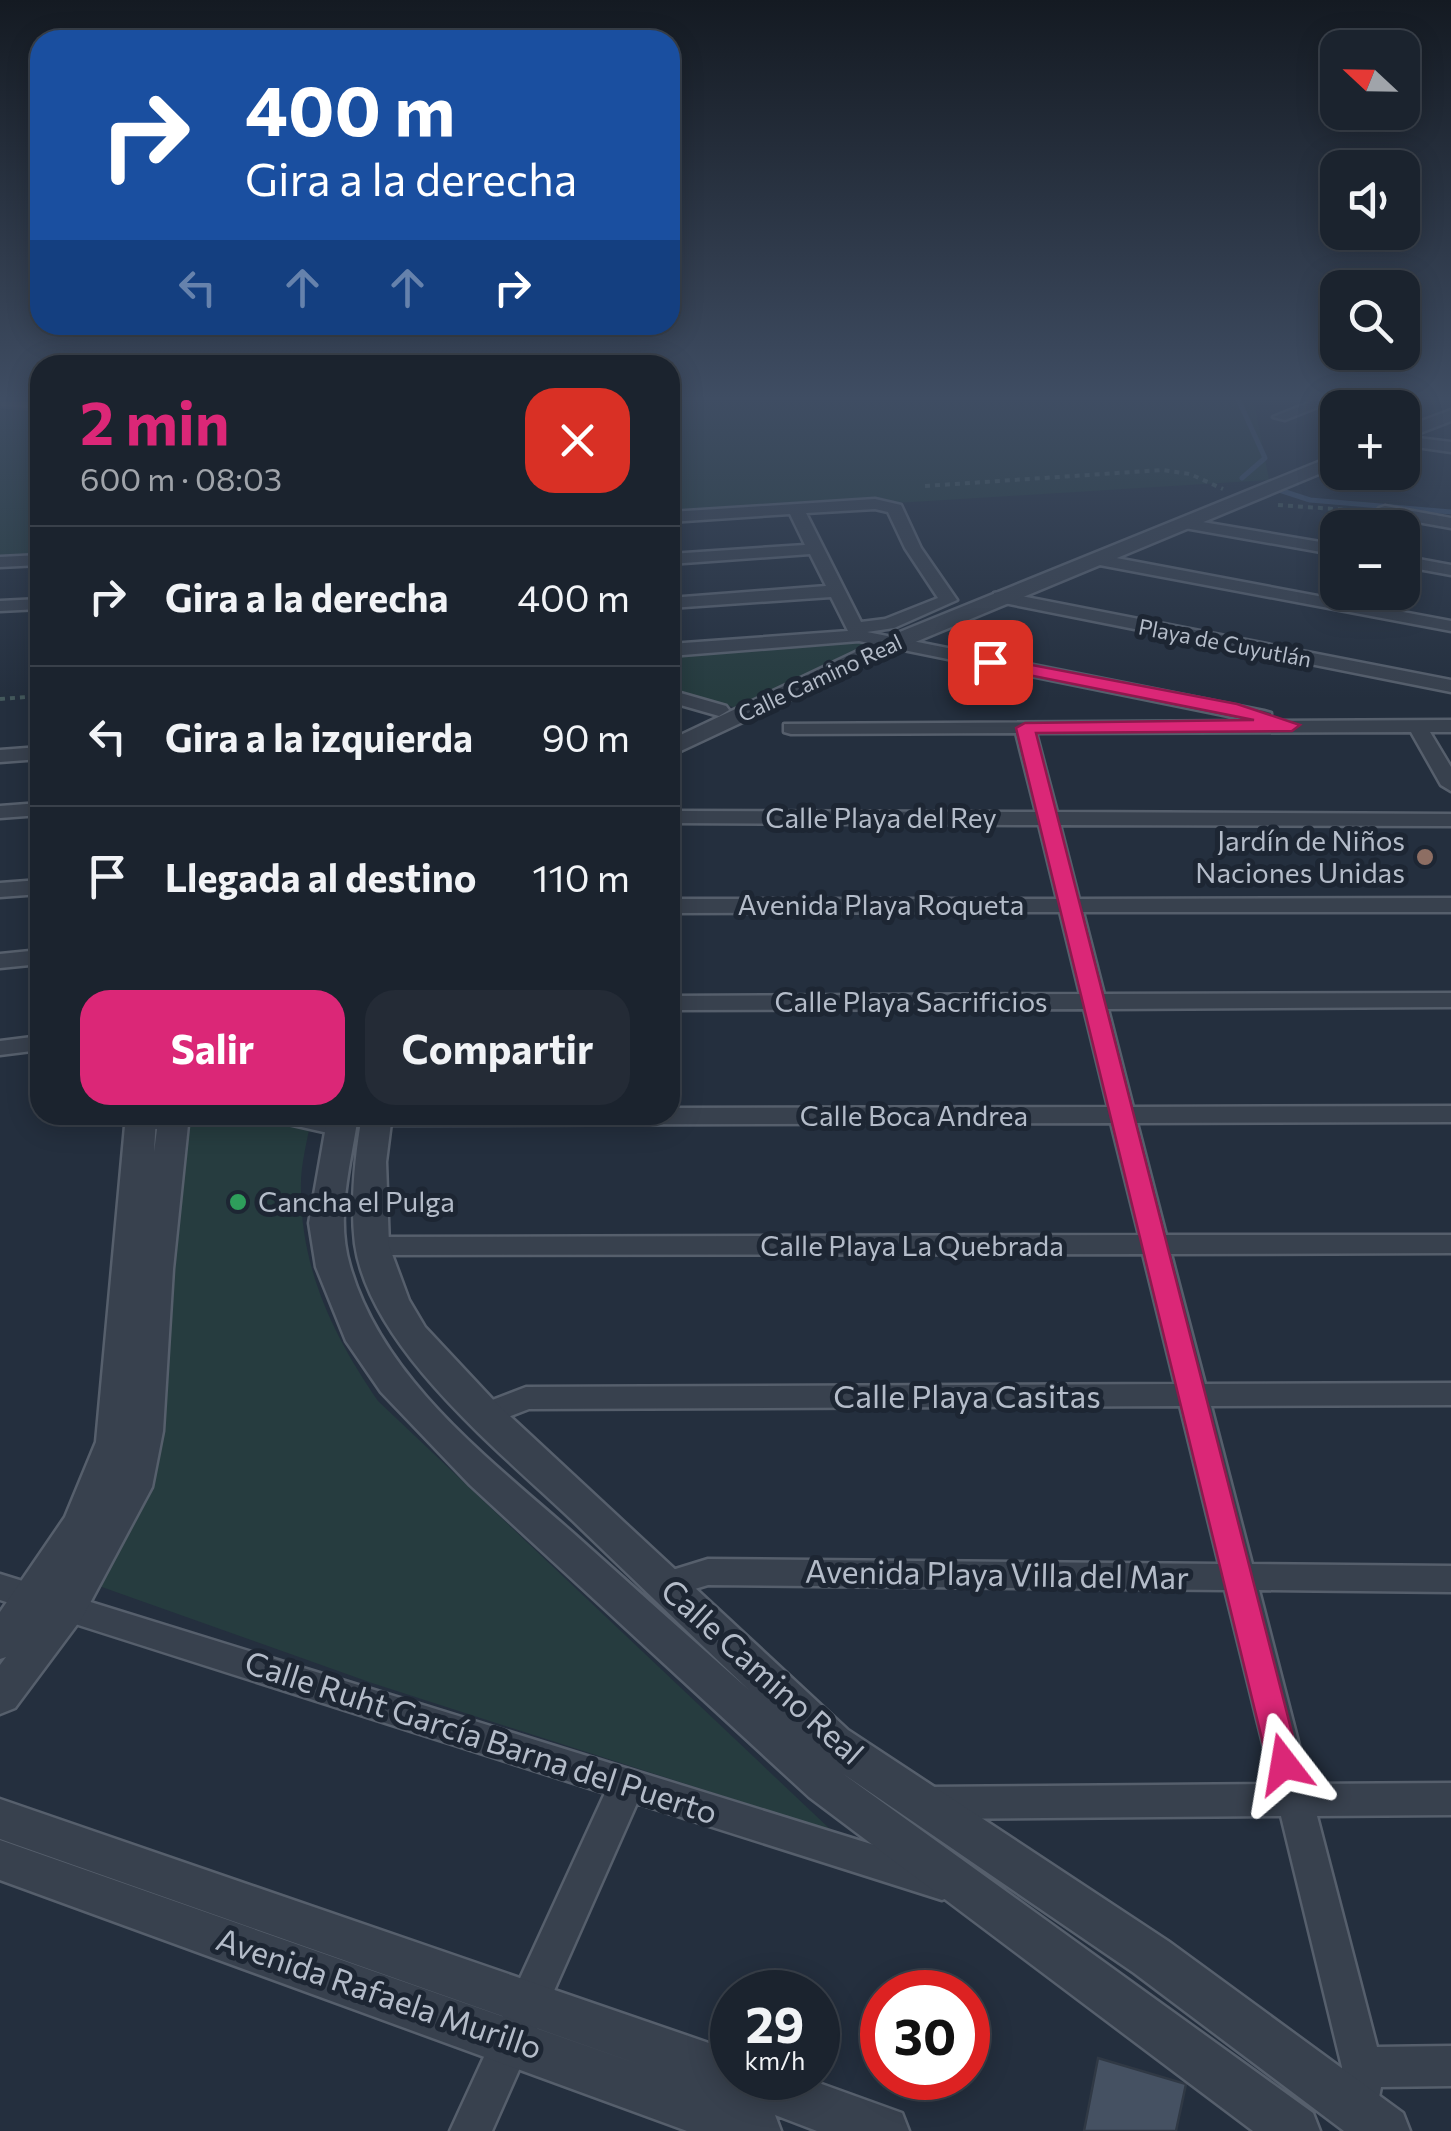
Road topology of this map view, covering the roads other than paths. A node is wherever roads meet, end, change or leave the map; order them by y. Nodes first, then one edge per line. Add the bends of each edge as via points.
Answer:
1 (1239, 500) edge
2 (796, 509) junction
3 (680, 516) edge
4 (1420, 517) edge
5 (1451, 523) edge
6 (1185, 524) junction
7 (1320, 547) edge
8 (816, 549) junction
9 (680, 558) edge
10 (1109, 558) junction
11 (30, 560) edge
12 (0, 562) edge
13 (1420, 564) edge
14 (1451, 570) edge
15 (836, 591) junction
16 (680, 601) edge
17 (1010, 601) junction
18 (30, 604) edge
19 (0, 606) edge
20 (1451, 626) edge
21 (858, 632) junction
22 (894, 643) junction
23 (680, 649) edge
24 (920, 649) junction
25 (1451, 686) edge
26 (680, 699) edge
27 (720, 710) dead end
28 (1292, 725) junction
29 (1417, 726) junction
30 (1451, 726) edge
31 (790, 728) dead end
32 (1025, 728) junction
33 (680, 744) edge
34 (30, 754) edge
35 (0, 756) edge
36 (680, 760) edge
37 (1451, 784) edge
38 (30, 810) edge
39 (0, 812) edge
40 (680, 816) edge
41 (1048, 818) junction
42 (1451, 820) edge
43 (30, 821) edge
44 (0, 823) edge
45 (30, 887) edge
46 (0, 890) edge
47 (1070, 905) junction
48 (1451, 905) edge
49 (680, 906) edge
50 (30, 958) edge
51 (0, 961) edge
52 (1451, 1000) edge
53 (680, 1002) edge
54 (1092, 1002) junction
55 (30, 1044) edge
56 (0, 1048) edge
57 (1451, 1114) edge
58 (1119, 1115) junction
59 (680, 1117) edge
60 (164, 1125) edge
61 (356, 1125) edge
62 (360, 1125) edge
63 (1451, 1244) edge
64 (372, 1246) junction
65 (1156, 1246) junction
66 (1451, 1394) edge
67 (1193, 1397) junction
68 (486, 1414) junction
69 (1238, 1578) junction
70 (1451, 1578) edge
71 (666, 1585) junction
72 (0, 1588) edge
73 (52, 1603) junction
74 (0, 1642) edge
75 (0, 1696) edge
76 (627, 1784) junction
77 (1451, 1800) edge
78 (1294, 1802) junction
79 (918, 1803) junction
80 (0, 1819) edge
81 (0, 1860) edge
82 (961, 1890) junction
83 (522, 2020) junction
84 (1451, 2066) edge
85 (710, 2069) edge
86 (801, 2100) edge
87 (1366, 2110) edge
88 (471, 2131) edge
89 (756, 2131) edge
90 (884, 2131) edge
91 (1295, 2131) edge

1 - 6 street, Calle Camino Real
2 - 3 street
2 - 8 street
2 - 21 street via 895,508 948,600
4 - 5 street
6 - 7 street
6 - 10 street, Calle Camino Real
8 - 9 street
8 - 15 street
10 - 17 street, Calle Camino Real
10 - 20 street
11 - 12 street
13 - 14 street
15 - 16 street
15 - 21 street
17 - 22 street, Calle Camino Real
17 - 24 street, Calle Camino Real
17 - 25 street, Playa de Cuyutlán
18 - 19 street
21 - 22 street
21 - 23 street
22 - 24 street
22 - 33 street, Calle Camino Real
24 - 28 street
24 - 36 street, Calle Camino Real
26 - 27 street
28 - 29 street
28 - 32 street
29 - 30 street
29 - 37 street
31 - 32 street
32 - 41 street
34 - 35 street
38 - 39 street
40 - 41 street, Calle Playa del Rey
41 - 42 street, Calle Playa del Rey
41 - 47 street
43 - 44 street
45 - 46 street
47 - 48 street, Avenida Playa Roqueta
47 - 49 street, Avenida Playa Roqueta
47 - 54 street
50 - 51 street
52 - 54 street, Calle Playa Sacrificios
53 - 54 street, Calle Playa Sacrificios
54 - 58 street
55 - 56 street
57 - 58 street, Calle Boca Andrea
58 - 59 street, Calle Boca Andrea
58 - 65 street
60 - 73 street via 142,1271 145,1431 133,1487
61 - 82 street, Calle Camino Real via 325,1222 333,1267 364,1340 394,1384 483,1475 824,1784
62 - 64 street, Calle Camino Real via 370,1162
63 - 65 street, Calle Playa La Quebrada
64 - 65 street, Calle Playa La Quebrada
64 - 68 street, Calle Camino Real via 414,1336
65 - 67 street
66 - 67 street, Calle Playa Casitas
67 - 68 street, Calle Playa Casitas via 526,1398
67 - 69 street
68 - 71 street, Calle Camino Real
69 - 70 street, Avenida Playa Villa del Mar
69 - 71 street, Avenida Playa Villa del Mar via 708,1572
69 - 78 street
71 - 79 street, Calle Camino Real via 833,1744
72 - 73 street, Calle Ruht García Barna del Puerto
73 - 74 street
73 - 75 street
73 - 76 street, Calle Ruht García Barna del Puerto
76 - 82 street, Calle Ruht García Barna del Puerto
76 - 83 street
77 - 78 street
78 - 79 street
78 - 87 street
79 - 87 street, Calle Camino Real
80 - 83 street, Avenida Rafaela Murillo
81 - 83 street, Avenida Rafaela Murillo
82 - 91 street, Calle Camino Real
83 - 85 street, Avenida Rafaela Murillo
83 - 88 street
83 - 89 street, Avenida Rafaela Murillo
84 - 87 street
86 - 90 street, Avenida Rafaela Murillo

